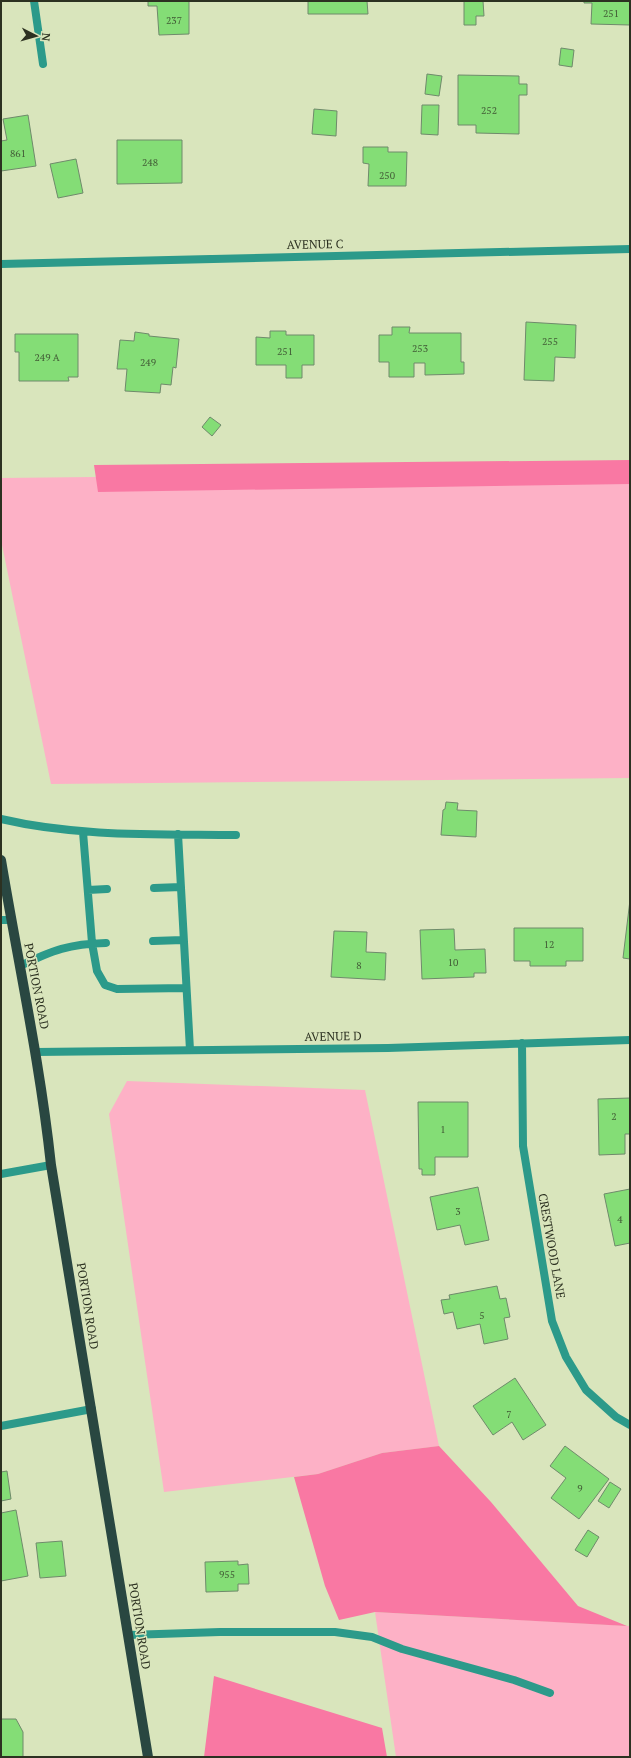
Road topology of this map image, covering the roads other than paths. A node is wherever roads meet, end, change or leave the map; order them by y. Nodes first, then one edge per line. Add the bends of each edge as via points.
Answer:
1 (34, 1) edge
2 (43, 64) dead end
3 (630, 249) edge
4 (1, 264) edge
5 (1, 819) edge
6 (83, 832) junction
7 (178, 834) junction
8 (236, 835) dead end
9 (1, 860) edge
10 (181, 887) junction
11 (154, 888) dead end
12 (107, 889) dead end
13 (88, 890) junction
14 (6, 920) edge
15 (183, 940) junction
16 (154, 941) dead end
17 (92, 943) junction
18 (106, 943) dead end
19 (20, 966) junction
20 (186, 988) junction
21 (630, 1040) edge
22 (522, 1042) junction
23 (190, 1050) junction
24 (36, 1052) junction
25 (51, 1165) junction
26 (1, 1174) edge
27 (92, 1408) junction
28 (630, 1425) edge
29 (1, 1426) edge
30 (128, 1635) junction
31 (550, 1693) dead end
32 (148, 1757) edge

1 - 2 street
3 - 4 street, AVENUE C
5 - 6 street
6 - 7 street
6 - 13 street
7 - 8 street
7 - 10 street
9 - 14 main road, PORTION ROAD
10 - 11 street
10 - 15 street
12 - 13 street
13 - 17 street
14 - 19 main road, PORTION ROAD
15 - 16 street
15 - 20 street
17 - 18 street
17 - 19 street via 49,952
17 - 20 street via 97,971 105,985 117,989
19 - 24 main road, PORTION ROAD
20 - 23 street
21 - 22 street, AVENUE D
22 - 23 street, AVENUE D via 388,1048
22 - 28 street, CRESTWOOD LANE via 523,1146 552,1321 566,1358 586,1390 616,1417
23 - 24 street, AVENUE D
24 - 25 main road, PORTION ROAD via 46,1112
25 - 26 street
25 - 27 main road, PORTION ROAD
27 - 29 street
27 - 30 main road, PORTION ROAD
30 - 31 street via 335,1632 372,1637 402,1649 514,1680
30 - 32 main road, PORTION ROAD

